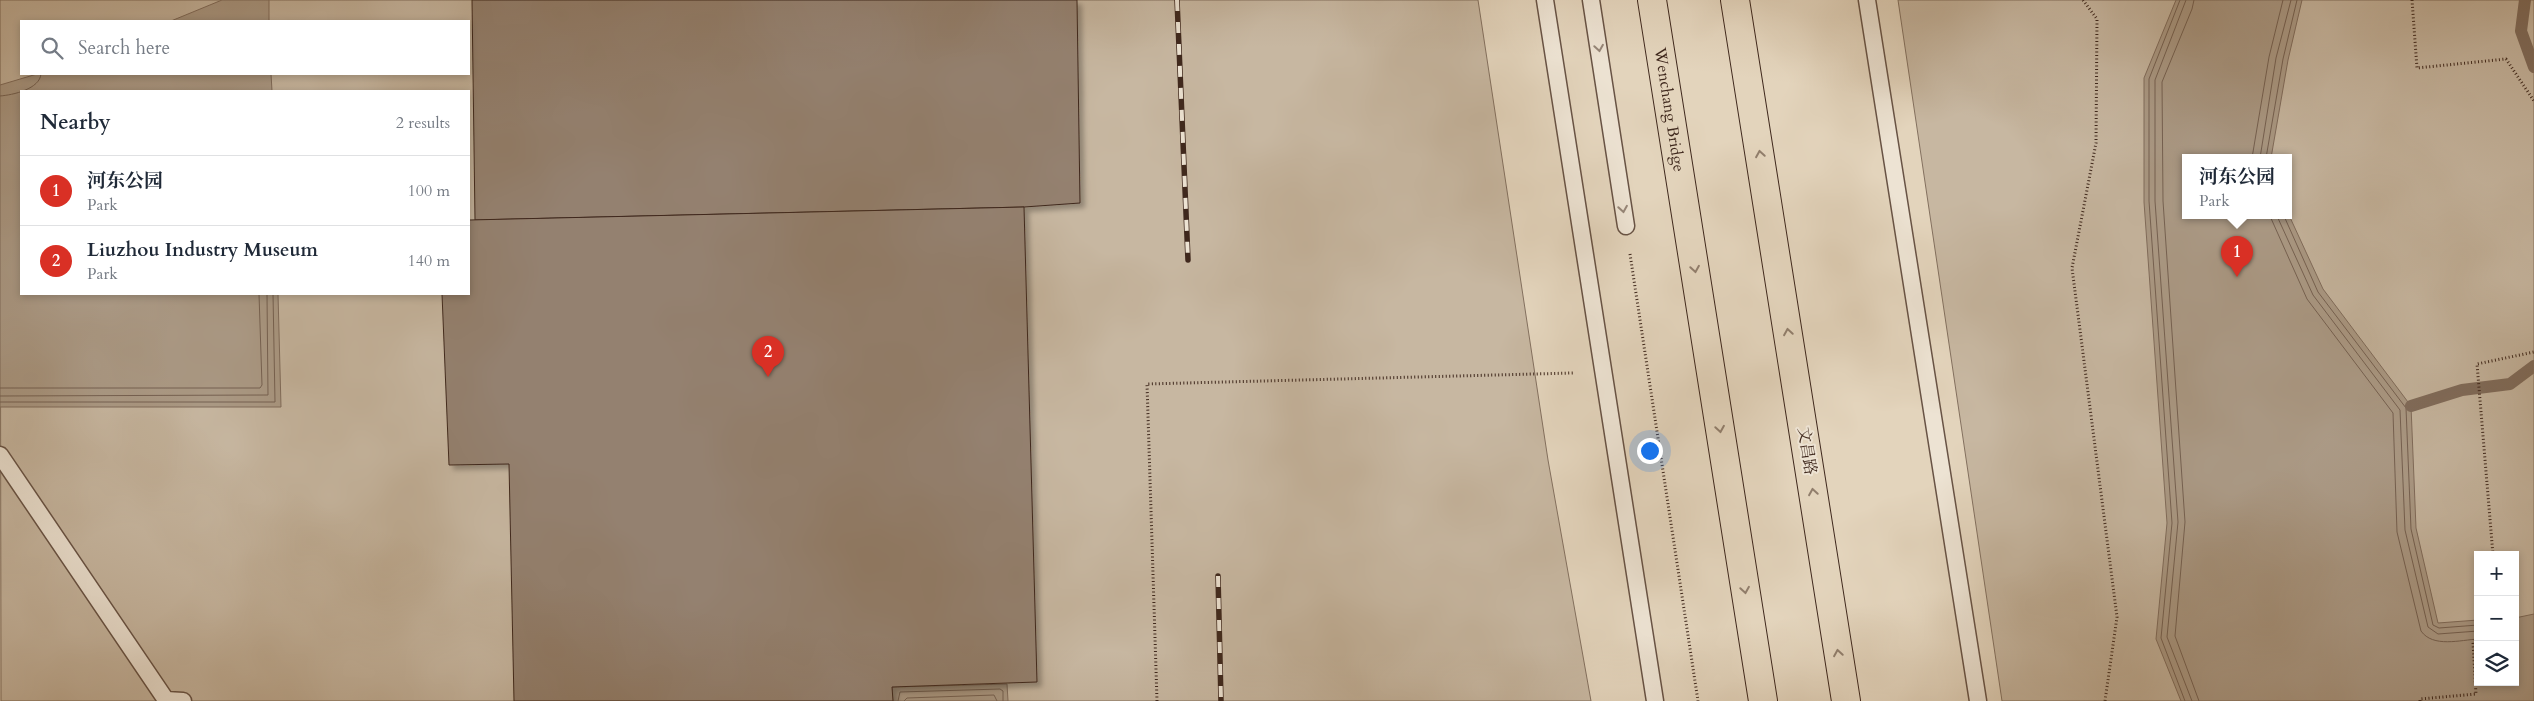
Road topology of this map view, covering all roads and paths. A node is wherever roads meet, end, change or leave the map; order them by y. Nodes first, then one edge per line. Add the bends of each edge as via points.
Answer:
1 (1545, 0) edge
2 (1591, 0) edge
3 (1652, 0) edge
4 (1735, 0) edge
5 (1867, 0) edge
6 (2083, 0) edge
7 (2412, 0) edge
8 (2534, 101) edge
9 (1626, 226) joint
10 (2534, 352) edge
11 (1604, 372) junction
12 (0, 456) edge
13 (2493, 551) edge
14 (2474, 641) edge
15 (183, 701) edge
16 (1157, 701) edge
17 (1655, 701) edge
18 (1698, 701) edge
19 (1763, 701) edge
20 (1846, 701) edge
21 (1978, 701) edge
22 (2105, 701) edge
23 (2420, 701) edge

1 - 11 lane
2 -> 9 lane
3 -> 19 main road, Wenchang Bridge
20 -> 4 main road, 文昌路
5 - 21 lane
6 - 22 path via 2097,19 2096,143 2072,268 2117,617
7 - 8 path via 2418,68 2506,59
9 - 18 path
10 - 13 path via 2477,364
11 - 16 path via 1146,384
11 - 17 lane
12 - 15 lane via 166,700
14 - 23 path via 2476,694

